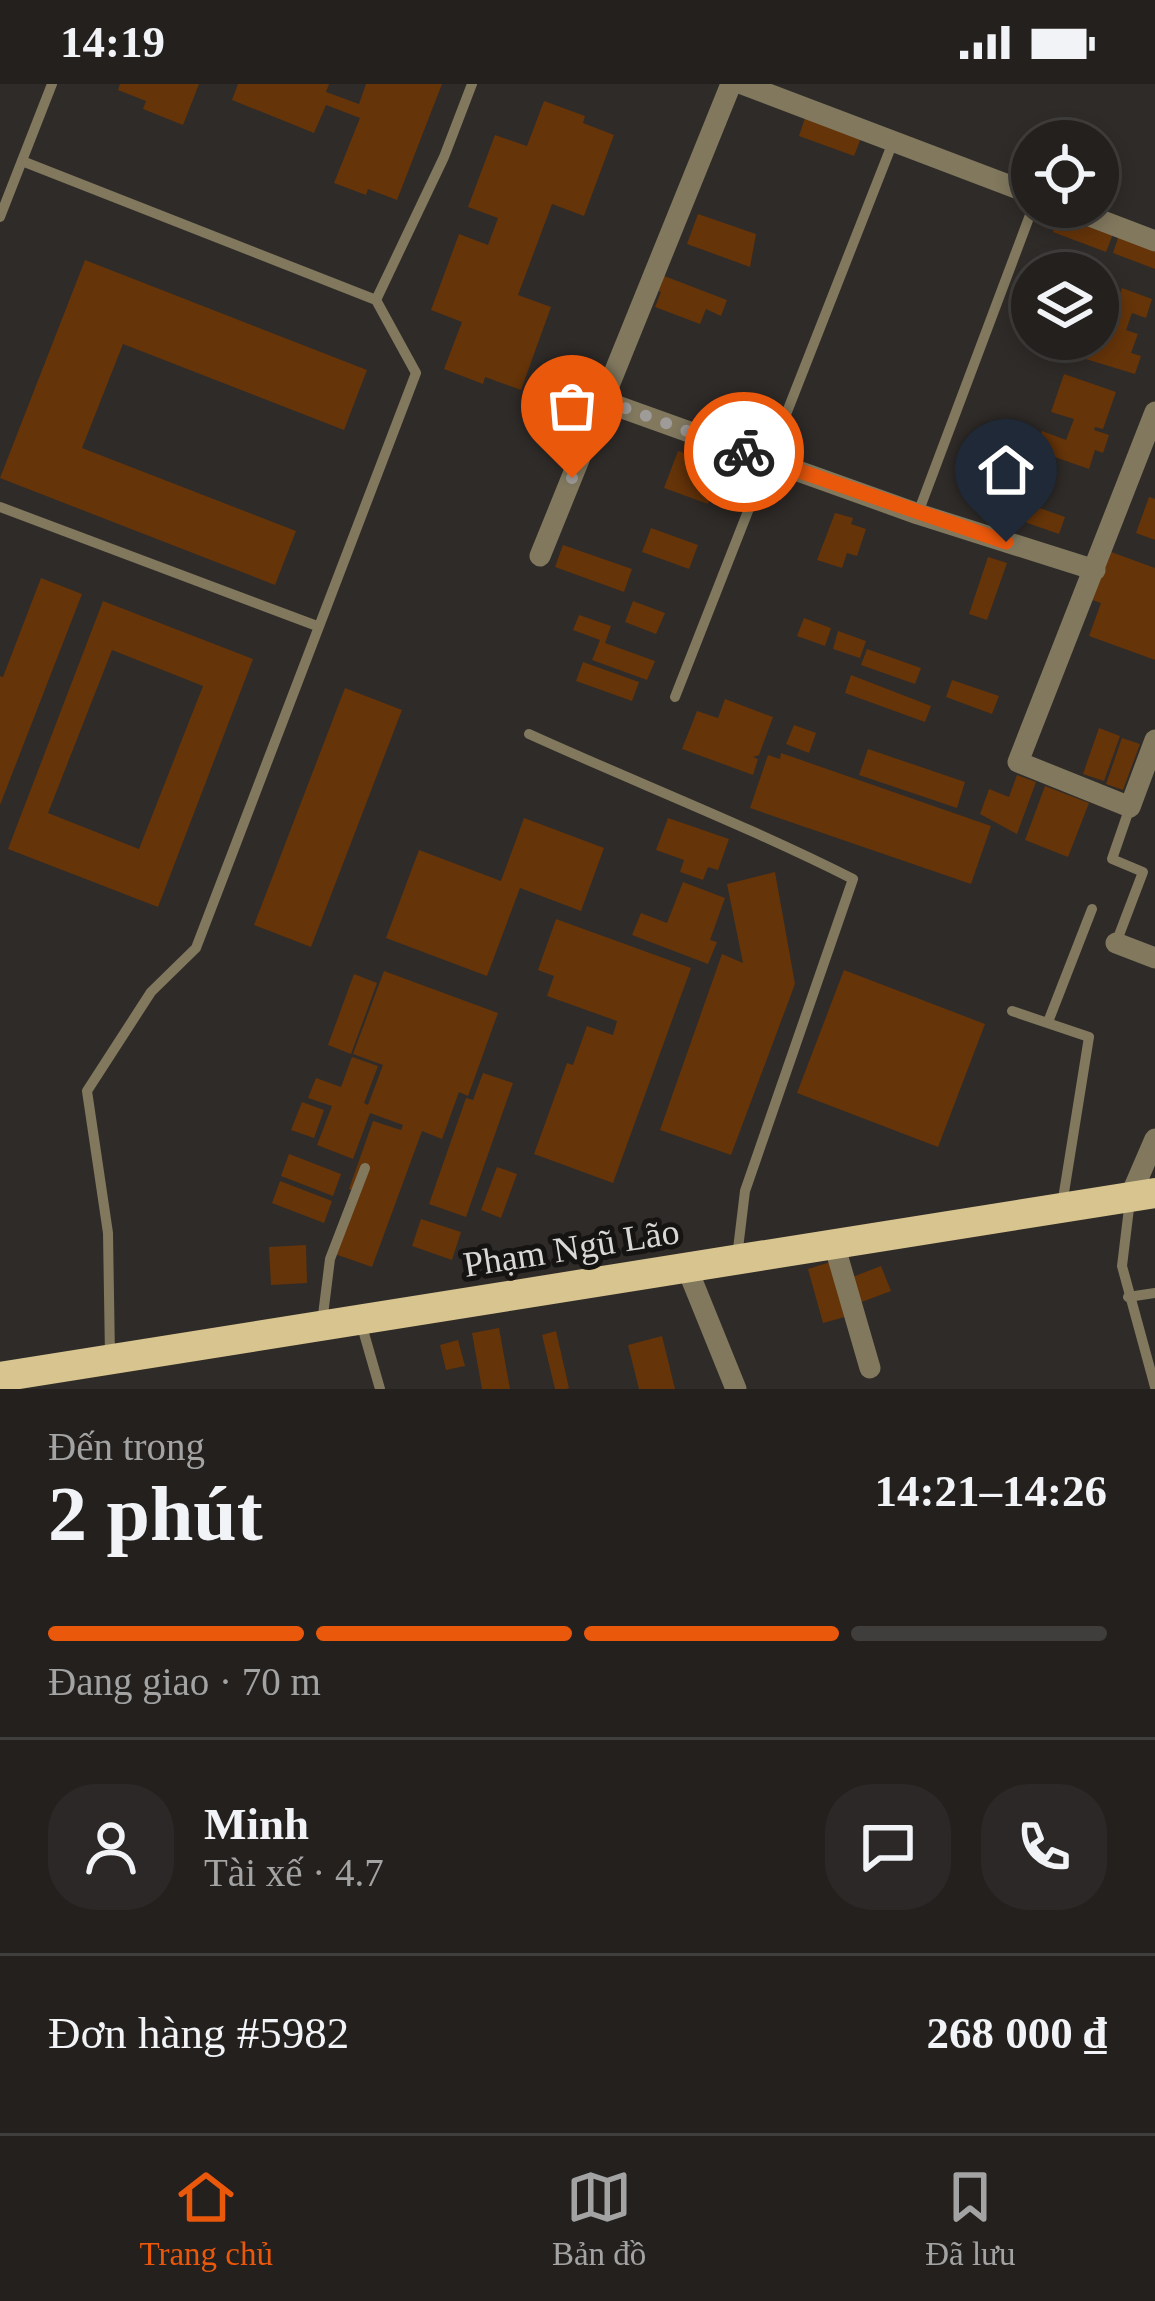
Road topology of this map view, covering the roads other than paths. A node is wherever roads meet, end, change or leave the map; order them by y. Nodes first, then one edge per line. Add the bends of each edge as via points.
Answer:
1 (52, 84) edge
2 (472, 84) edge
3 (730, 84) edge
4 (742, 84) edge
5 (894, 141) junction
6 (22, 161) junction
7 (1011, 186) edge
8 (0, 217) edge
9 (1119, 227) edge
10 (1025, 228) edge
11 (1155, 241) edge
12 (376, 300) junction
13 (603, 400) junction
14 (1155, 412) edge
15 (768, 460) junction
16 (0, 507) edge
17 (918, 514) junction
18 (540, 556) dead end
19 (1094, 570) junction
20 (316, 626) junction
21 (675, 697) dead end
22 (529, 734) dead end
23 (1155, 740) edge
24 (1130, 807) junction
25 (1092, 909) dead end
26 (1116, 943) joint
27 (1155, 958) edge
28 (1012, 1011) dead end
29 (1048, 1022) junction
30 (1155, 1139) edge
31 (365, 1168) dead end
32 (1143, 1195) edge
33 (1062, 1208) junction
34 (834, 1244) junction
35 (737, 1260) junction
36 (687, 1268) junction
37 (1155, 1293) edge
38 (1128, 1297) junction
39 (360, 1320) junction
40 (322, 1326) junction
41 (110, 1360) junction
42 (870, 1368) dead end
43 (0, 1377) edge
44 (47, 1380) edge
45 (1155, 1387) edge
46 (380, 1389) edge
47 (736, 1389) edge

1 - 6 lane
2 - 12 lane
3 - 13 street
4 - 5 street
5 - 7 street
5 - 15 lane
6 - 8 lane
6 - 12 lane
9 - 11 street
10 - 17 lane
12 - 20 lane via 416,373
13 - 15 street
13 - 18 street
14 - 19 street
15 - 17 street
15 - 21 lane
16 - 20 lane
17 - 19 street
19 - 24 street via 1018,762
20 - 41 lane via 196,948 151,992 87,1091 108,1233
22 - 35 lane via 853,879 745,1191
23 - 24 street
24 - 26 lane via 1112,859 1143,872
25 - 29 lane
26 - 27 street
28 - 29 lane
29 - 33 lane via 1089,1037
30 - 32 street
31 - 40 lane via 330,1259
32 - 33 main road, Phạm Ngũ Lão
32 - 38 lane via 1122,1266
33 - 34 main road, Phạm Ngũ Lão
34 - 35 main road, Phạm Ngũ Lão
34 - 42 street
35 - 36 main road, Phạm Ngũ Lão
36 - 39 main road, Phạm Ngũ Lão
36 - 47 street
37 - 38 lane
38 - 45 lane
39 - 40 main road, Phạm Ngũ Lão
39 - 46 lane
40 - 41 main road, Phạm Ngũ Lão
41 - 44 main road, Phạm Ngũ Lão
43 - 44 main road, Phạm Ngũ Lão

